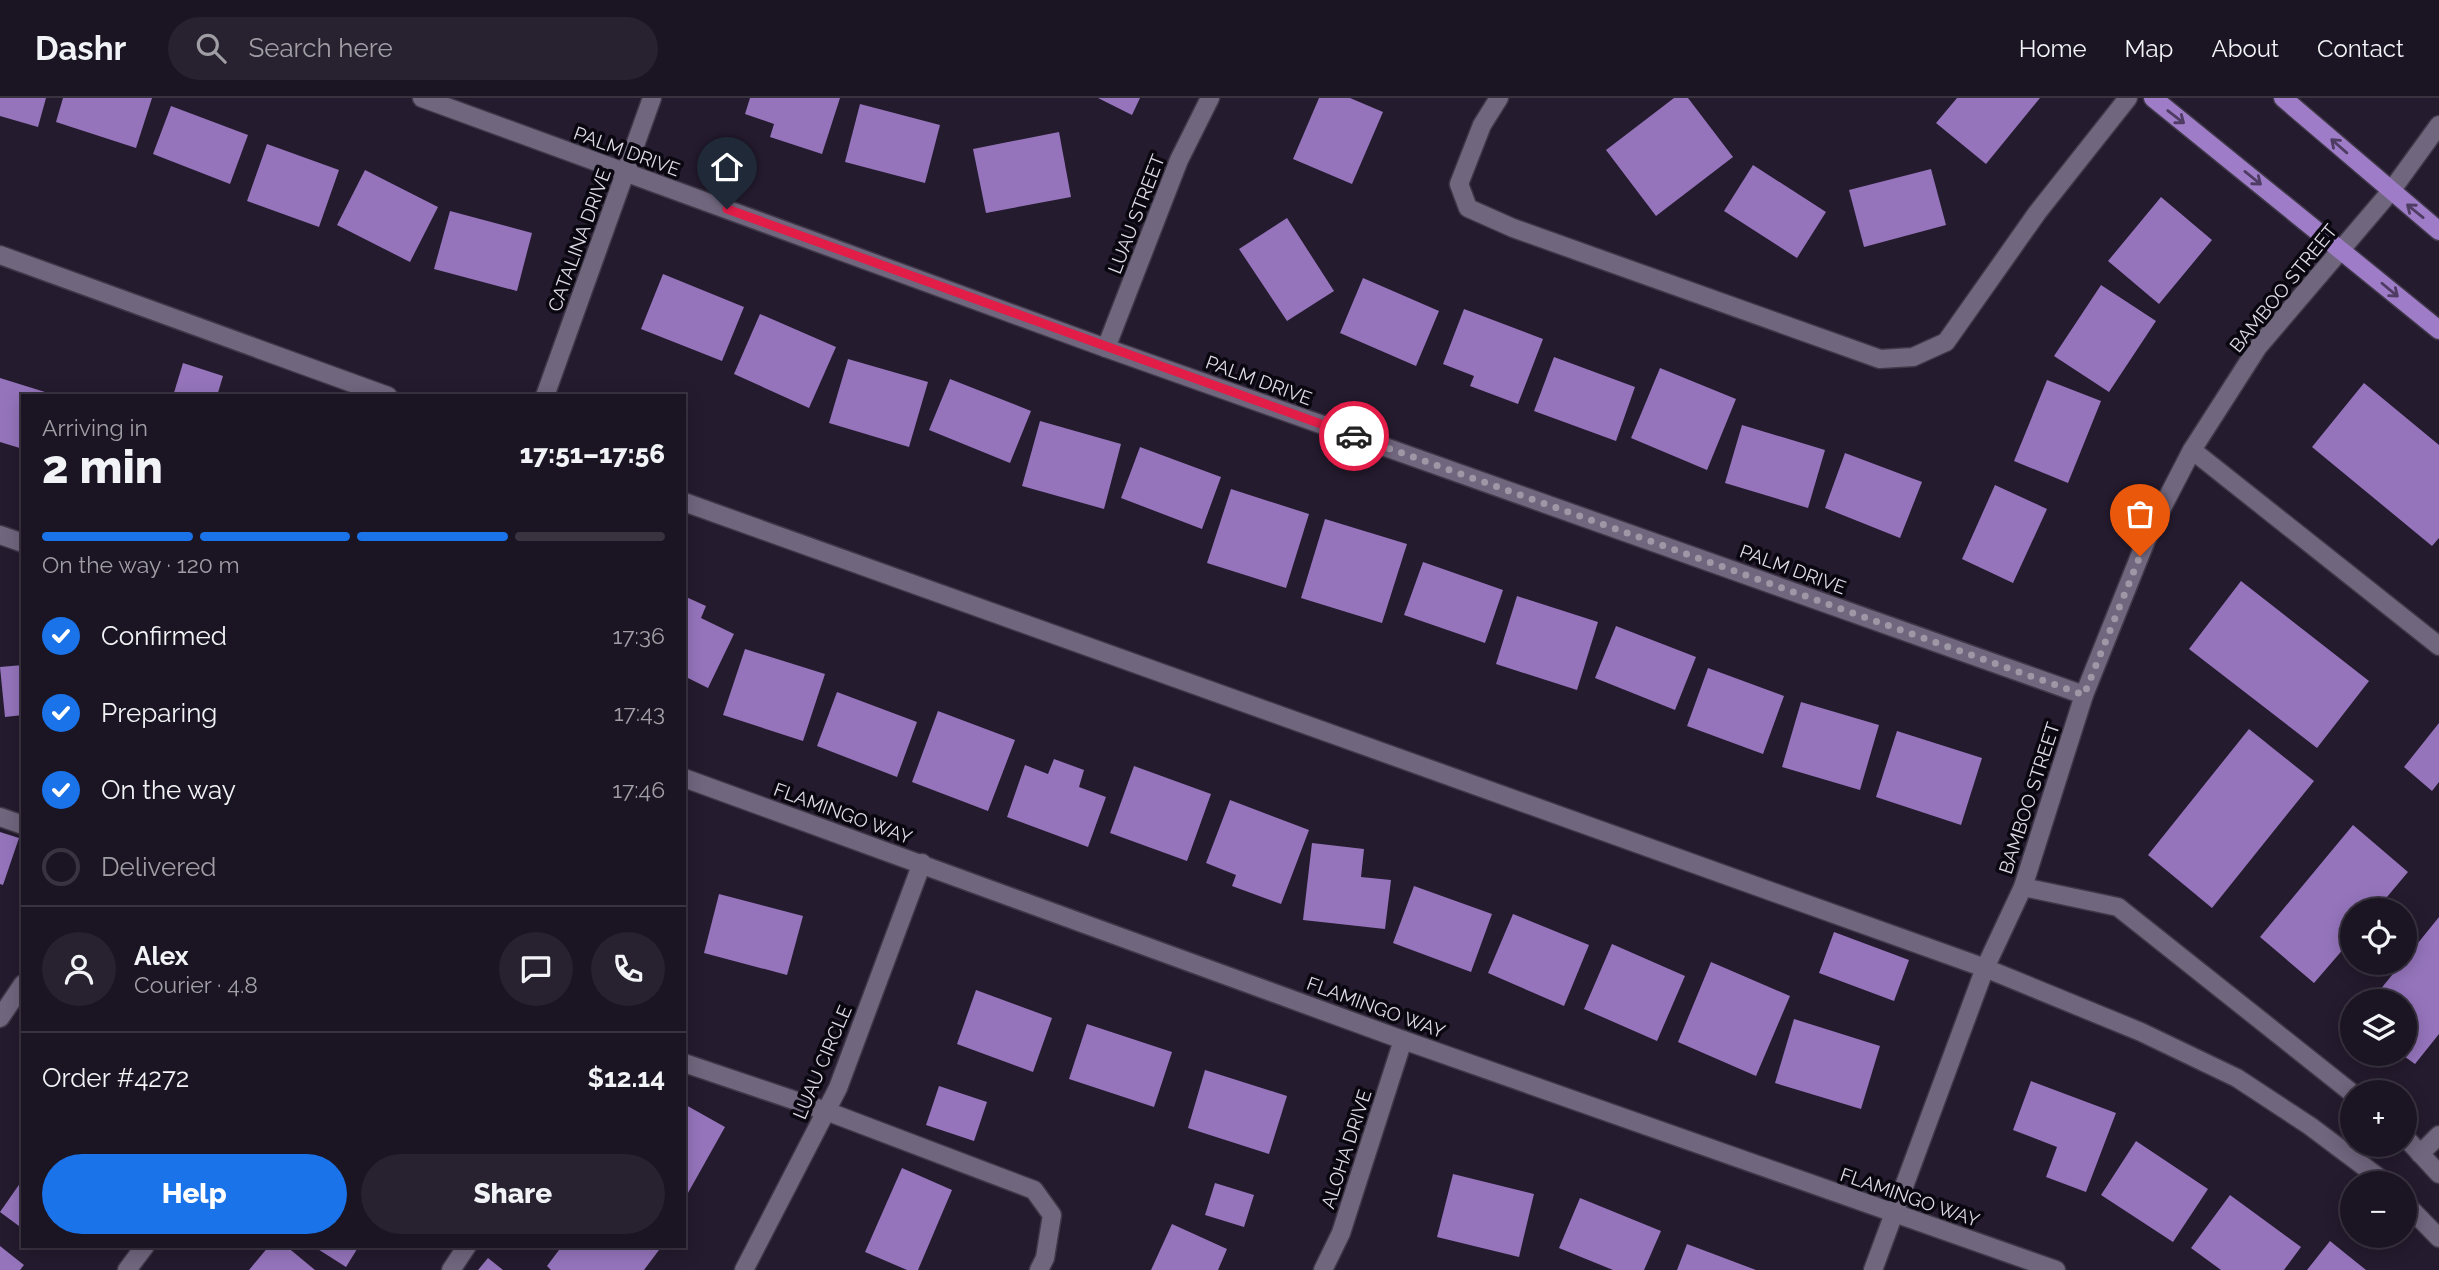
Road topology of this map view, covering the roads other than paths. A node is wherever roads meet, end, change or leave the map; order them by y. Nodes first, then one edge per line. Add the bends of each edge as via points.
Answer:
1 (422, 98) edge
2 (652, 98) edge
3 (1210, 98) edge
4 (1499, 98) edge
5 (2128, 98) edge
6 (2152, 98) edge
7 (2283, 98) edge
8 (2439, 125) edge
9 (626, 173) junction
10 (2390, 191) junction
11 (2439, 231) edge
12 (2342, 250) junction
13 (0, 255) edge
14 (2439, 331) edge
15 (1107, 348) junction
16 (382, 394) edge
17 (546, 394) edge
18 (2192, 450) junction
19 (686, 503) edge
20 (0, 535) edge
21 (21, 542) edge
22 (2439, 646) edge
23 (2084, 695) junction
24 (686, 779) edge
25 (0, 817) edge
26 (21, 824) edge
27 (922, 863) junction
28 (2023, 887) junction
29 (1984, 968) junction
30 (21, 987) edge
31 (0, 1018) edge
32 (1403, 1040) junction
33 (686, 1064) edge
34 (2340, 1083) edge
35 (826, 1111) junction
36 (2439, 1135) edge
37 (2417, 1151) edge
38 (2420, 1154) junction
39 (2370, 1171) edge
40 (2439, 1174) edge
41 (1895, 1214) junction
42 (2417, 1215) edge
43 (2439, 1238) edge
44 (144, 1248) edge
45 (466, 1248) edge
46 (127, 1270) edge
47 (451, 1270) edge
48 (744, 1270) edge
49 (1038, 1270) edge
50 (1324, 1270) edge
51 (1873, 1270) edge
52 (2056, 1270) edge

1 - 9 street, PALM DRIVE
2 - 9 street, CATALINA DRIVE
3 - 15 street, LUAU STREET via 1179,160
4 - 5 street via 1482,125 1459,184 1468,208 1880,359 1913,357 1946,342 2037,213
6 -> 12 main road
10 -> 7 main road
8 - 10 street, BAMBOO STREET
9 - 15 street, PALM DRIVE
9 - 17 street, CATALINA DRIVE
11 -> 10 main road
10 - 12 street, BAMBOO STREET
12 -> 14 main road
12 - 18 street, BAMBOO STREET via 2258,347
13 - 16 street
15 - 23 street, PALM DRIVE
18 - 22 street
18 - 23 street, BAMBOO STREET via 2149,533
19 - 29 street
20 - 21 street
23 - 28 street, BAMBOO STREET
24 - 27 street, FLAMINGO WAY
25 - 26 street
27 - 32 street, FLAMINGO WAY
27 - 35 street, LUAU CIRCLE
28 - 29 street, BAMBOO STREET
28 - 34 street via 2118,907
29 - 39 street via 2141,1032 2237,1078
29 - 41 street, BAMBOO STREET
30 - 31 street
32 - 41 street, FLAMINGO WAY
32 - 50 street, ALOHA DRIVE via 1341,1233
33 - 35 street
35 - 48 street, LUAU CIRCLE
35 - 49 street via 1034,1190 1052,1215 1045,1258
36 - 38 street
37 - 38 street
38 - 40 street
41 - 51 street, BAMBOO STREET
41 - 52 street, FLAMINGO WAY
42 - 43 street
44 - 46 street
45 - 47 street

